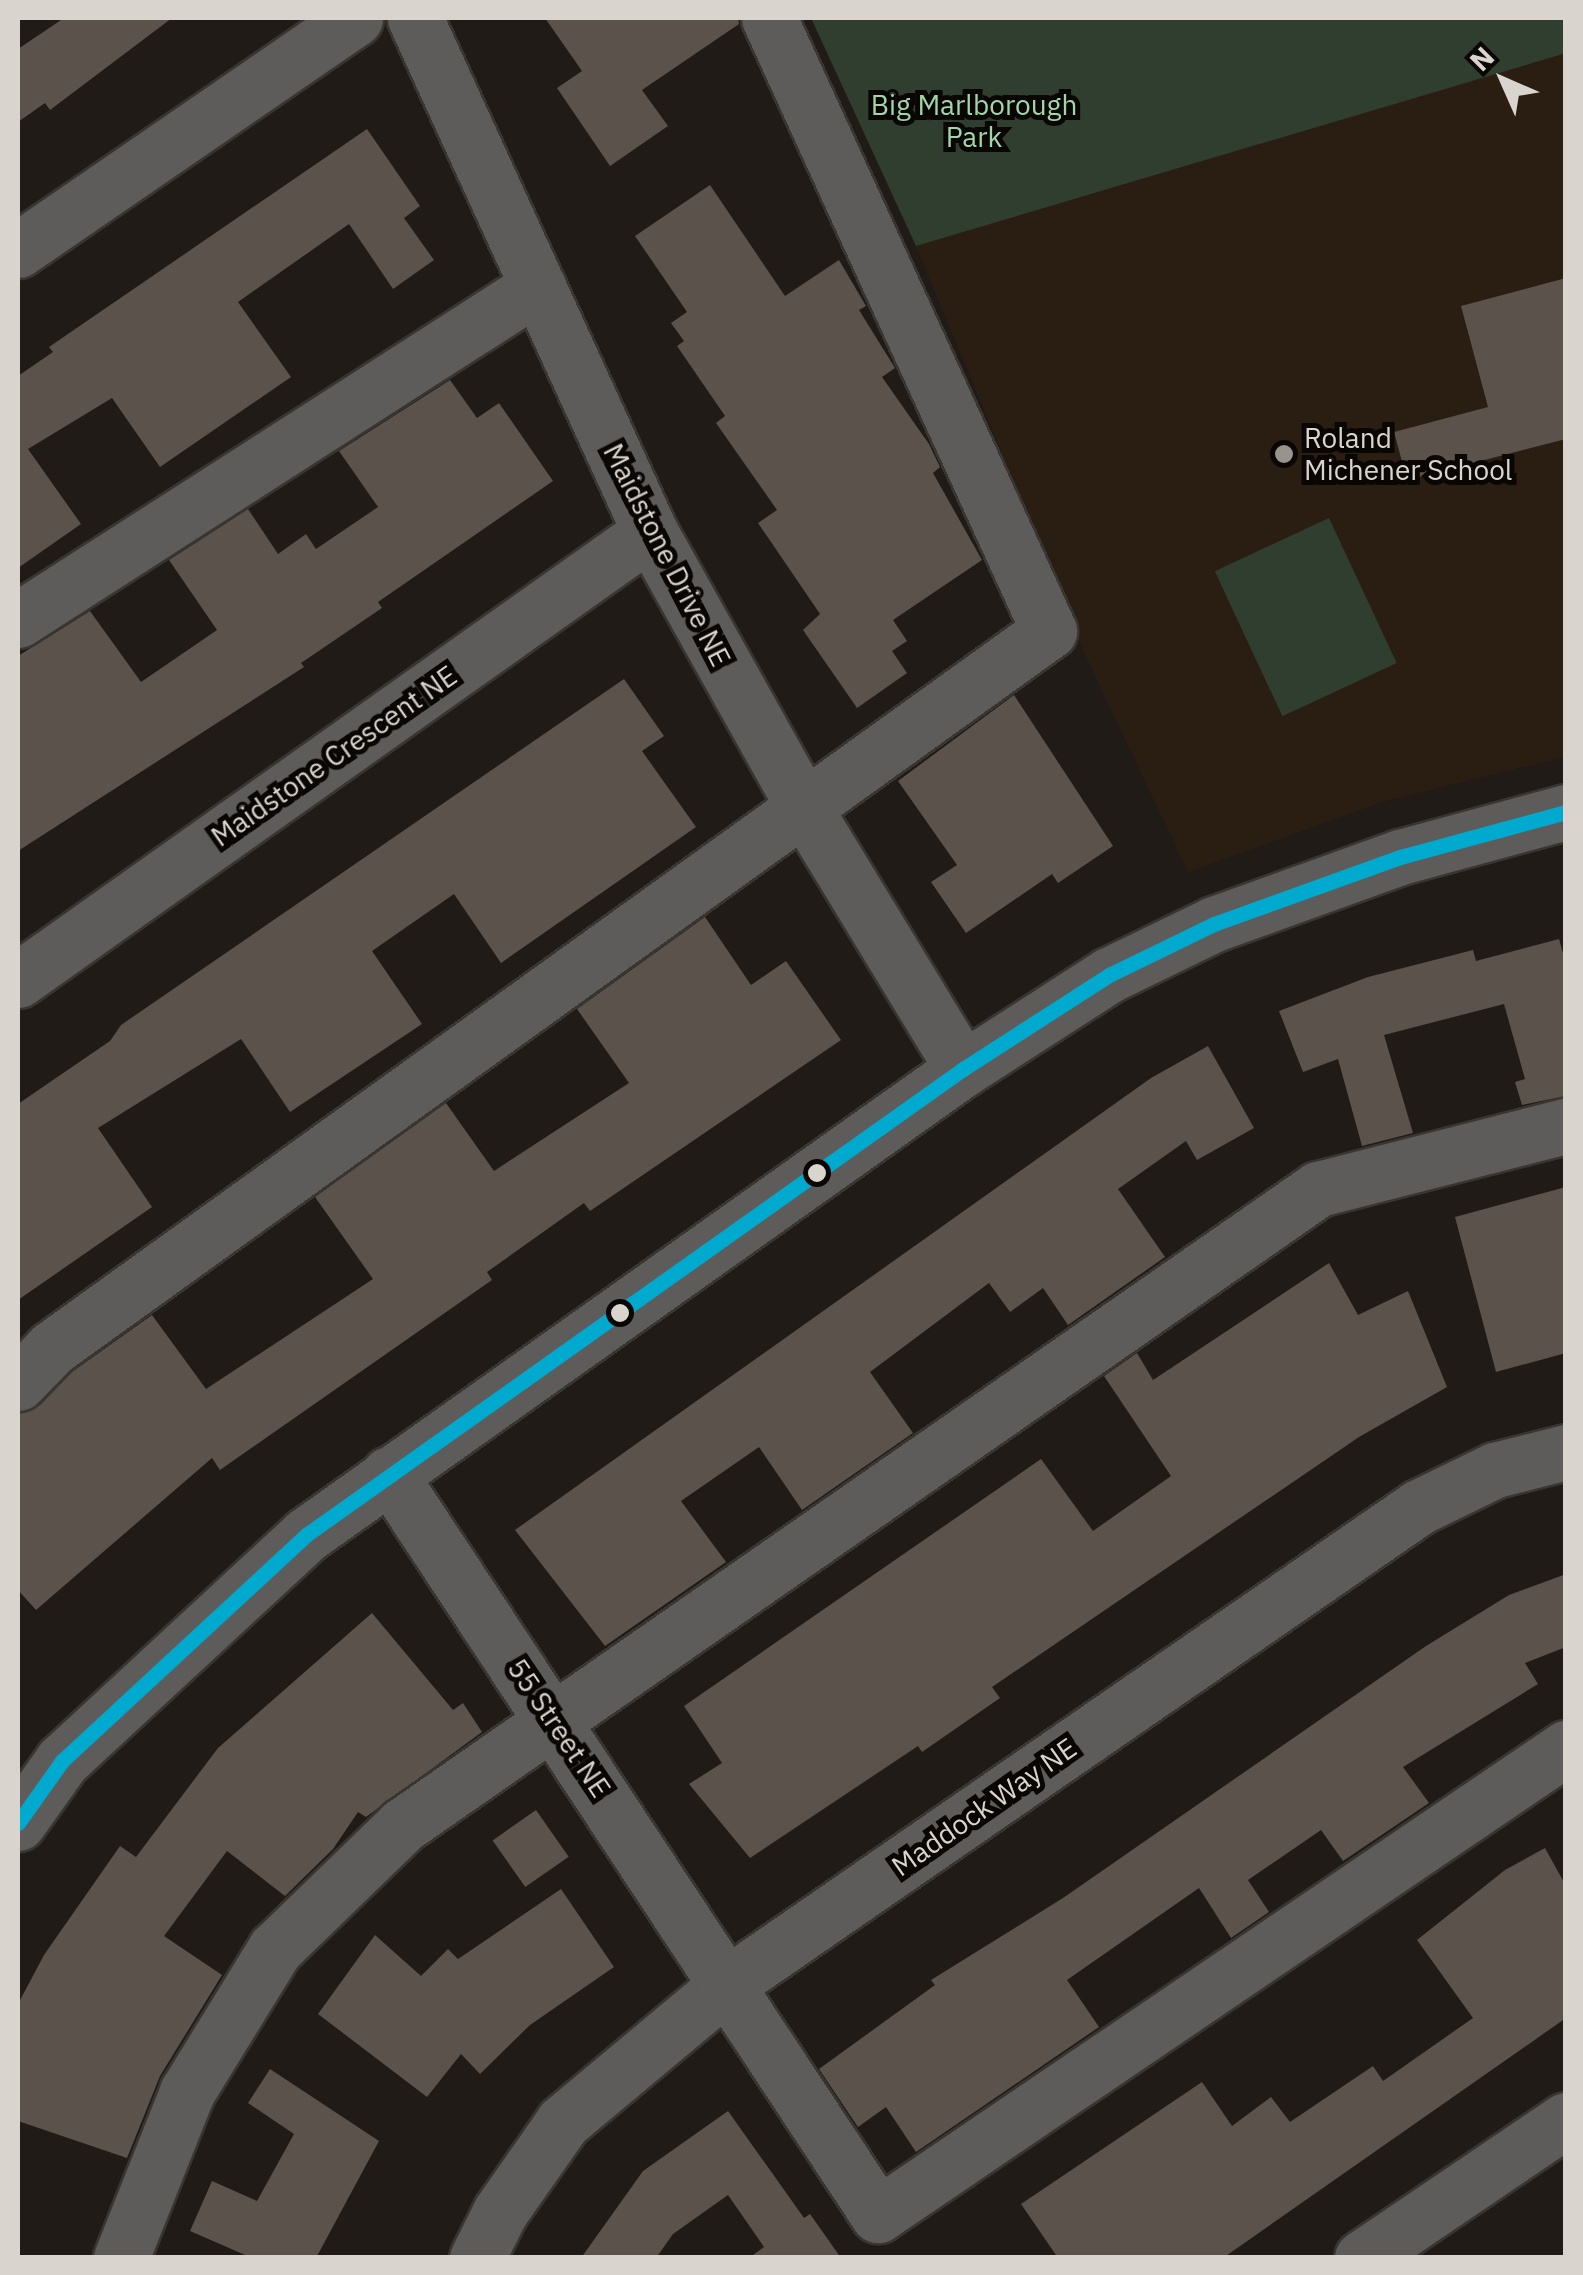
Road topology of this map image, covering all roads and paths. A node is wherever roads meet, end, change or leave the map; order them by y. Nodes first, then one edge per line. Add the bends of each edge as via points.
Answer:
1 (355, 18) edge
2 (415, 18) edge
3 (770, 18) edge
4 (18, 250) edge
5 (538, 286) junction
6 (650, 532) junction
7 (18, 620) edge
8 (803, 806) junction
9 (1566, 812) edge
10 (18, 980) edge
11 (963, 1069) junction
12 (1566, 1126) edge
13 (18, 1383) edge
14 (1566, 1452) edge
15 (389, 1474) junction
16 (552, 1717) junction
17 (1566, 1748) edge
18 (18, 1823) edge
19 (728, 1983) junction
20 (1566, 2120) edge
21 (120, 2258) edge
22 (477, 2258) edge
23 (1362, 2258) edge

1 - 4 street
2 - 5 street, Maidstone Drive NE
3 - 8 street via 1049,630
5 - 6 street, Maidstone Drive NE
5 - 7 street
6 - 8 street, Maidstone Drive NE
6 - 10 street, Maidstone Crescent NE
8 - 11 street, Maidstone Drive NE
8 - 13 street via 52,1348
9 - 11 street via 1400,856 1214,924 1109,975
11 - 15 street
12 - 16 street via 1318,1189
14 - 19 street, Maddock Way NE via 1495,1470 1419,1507
15 - 16 street, 55 Street NE
15 - 18 street via 306,1535 188,1638 62,1761
16 - 19 street, 55 Street NE
16 - 21 street via 403,1825 275,1949 186,2092
17 - 19 street, 55 Street NE via 878,2215
19 - 22 street, Maddock Way NE via 563,2122 500,2212
20 - 23 street

